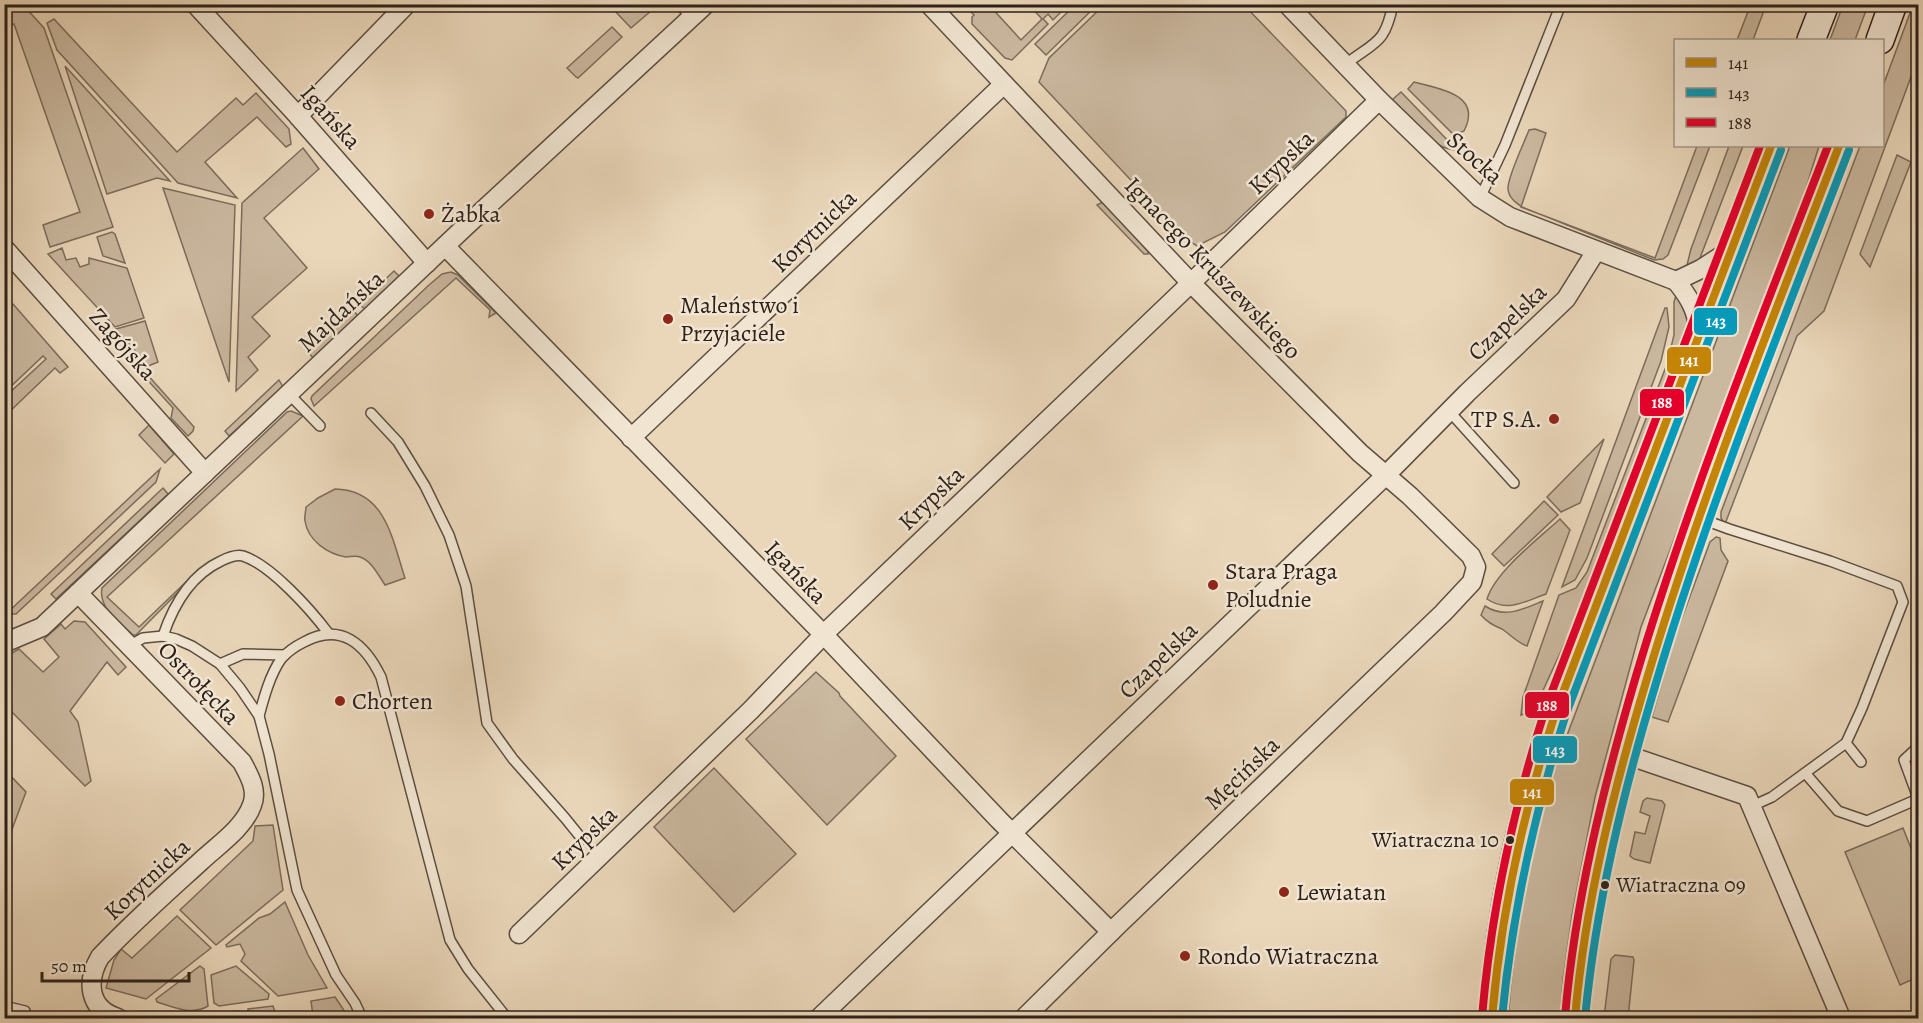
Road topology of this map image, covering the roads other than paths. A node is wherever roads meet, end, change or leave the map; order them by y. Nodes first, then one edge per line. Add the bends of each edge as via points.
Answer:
1 (195, 4) edge
2 (407, 4) edge
3 (679, 4) edge
4 (706, 4) edge
5 (929, 4) edge
6 (1287, 4) edge
7 (1393, 4) edge
8 (1561, 4) edge
9 (1825, 4) edge
10 (1893, 4) edge
11 (692, 18) junction
12 (1811, 39) edge
13 (1880, 39) edge
14 (1346, 64) junction
15 (1004, 84) junction
16 (1379, 100) junction
17 (298, 116) junction
18 (1771, 147) edge
19 (1839, 147) edge
20 (1480, 198) junction
21 (445, 246) junction
22 (4, 248) edge
23 (1732, 249) junction
24 (1596, 251) junction
25 (427, 263) junction
26 (1676, 281) junction
27 (1191, 283) junction
28 (1700, 335) junction
29 (289, 394) junction
30 (1449, 411) junction
31 (371, 413) dead end
32 (320, 426) dead end
33 (631, 438) junction
34 (205, 473) junction
35 (1386, 476) junction
36 (1514, 483) dead end
37 (1697, 517) junction
38 (1765, 528) dead end
39 (1760, 539) junction
40 (1471, 556) joint
41 (78, 593) junction
42 (329, 634) junction
43 (824, 634) junction
44 (163, 636) junction
45 (4, 643) edge
46 (129, 646) junction
47 (285, 655) junction
48 (220, 664) junction
49 (259, 716) junction
50 (1846, 743) junction
51 (1918, 747) edge
52 (1624, 754) junction
53 (1861, 762) dead end
54 (1806, 774) junction
55 (1918, 799) edge
56 (1752, 806) junction
57 (245, 820) joint
58 (1012, 833) junction
59 (582, 839) dead end
60 (1111, 932) junction
61 (519, 934) dead end
62 (4, 1006) edge
63 (25, 1011) dead end
64 (118, 1018) edge
65 (362, 1018) edge
66 (507, 1018) edge
67 (819, 1018) edge
68 (1024, 1018) edge
69 (1492, 1018) edge
70 (1575, 1018) edge
71 (1841, 1018) edge

1 - 17 street, Igańska
2 - 17 street
3 - 11 lane
4 - 11 street, Majdańska
5 - 15 street, Ignacego Kruszewskiego
6 - 14 street, Stocka
7 - 14 lane via 1383,36
8 - 20 lane via 1505,146
9 - 12 main road
10 - 13 main road
11 - 21 street, Majdańska
14 - 16 street, Stocka
15 - 27 street, Ignacego Kruszewskiego
15 - 33 street, Korytnicka
16 - 20 street, Stocka
16 - 27 street, Krypska
17 - 25 street, Igańska
18 - 23 main road
19 - 37 main road
20 - 24 street, Stocka via 1510,216
21 - 25 street, Majdańska
21 - 33 street, Igańska
22 - 34 street, Zagójska
23 - 26 street
23 - 28 main road
24 - 26 street, Stocka
24 - 30 street, Czapelska via 1566,298
25 - 29 street, Majdańska
26 - 28 street via 1692,300
27 - 35 street, Ignacego Kruszewskiego
27 - 43 street, Krypska
28 - 69 main road via 1535,773 1508,885
29 - 32 lane
29 - 34 street, Majdańska
30 - 35 street, Czapelska
30 - 36 lane
31 - 59 lane via 398,442 449,535 466,586 487,723
33 - 43 street, Igańska
34 - 41 street, Majdańska
35 - 40 street, Ignacego Kruszewskiego
35 - 58 street, Czapelska
37 - 39 lane
37 - 52 main road
38 - 39 lane
39 - 50 lane via 1897,586 1903,602
40 - 60 street, Męcińska via 1476,572 1468,587
41 - 45 street, Majdańska via 42,627
41 - 46 street, Ostrołęcka
42 - 44 lane via 269,571 238,555 202,572 178,600
42 - 47 lane via 313,637
42 - 66 lane via 345,636 358,644 381,677 450,940
43 - 58 street, Igańska
43 - 61 street, Krypska
44 - 46 lane via 142,638
44 - 48 lane via 192,646
46 - 57 street, Ostrołęcka via 242,762 250,776 254,798
47 - 48 lane via 243,654
47 - 49 lane via 265,694
48 - 49 lane
49 - 65 lane via 297,890 336,975
50 - 53 lane
50 - 54 lane
51 - 55 lane via 1904,760
52 - 56 street via 1747,796
52 - 70 main road via 1591,895
54 - 55 lane via 1838,811 1867,821
54 - 56 lane
56 - 71 street
57 - 64 street, Korytnicka via 151,906 94,967 94,999 101,1010
58 - 60 street, Igańska
58 - 67 street, Czapelska
60 - 68 street, Męcińska
62 - 63 lane

